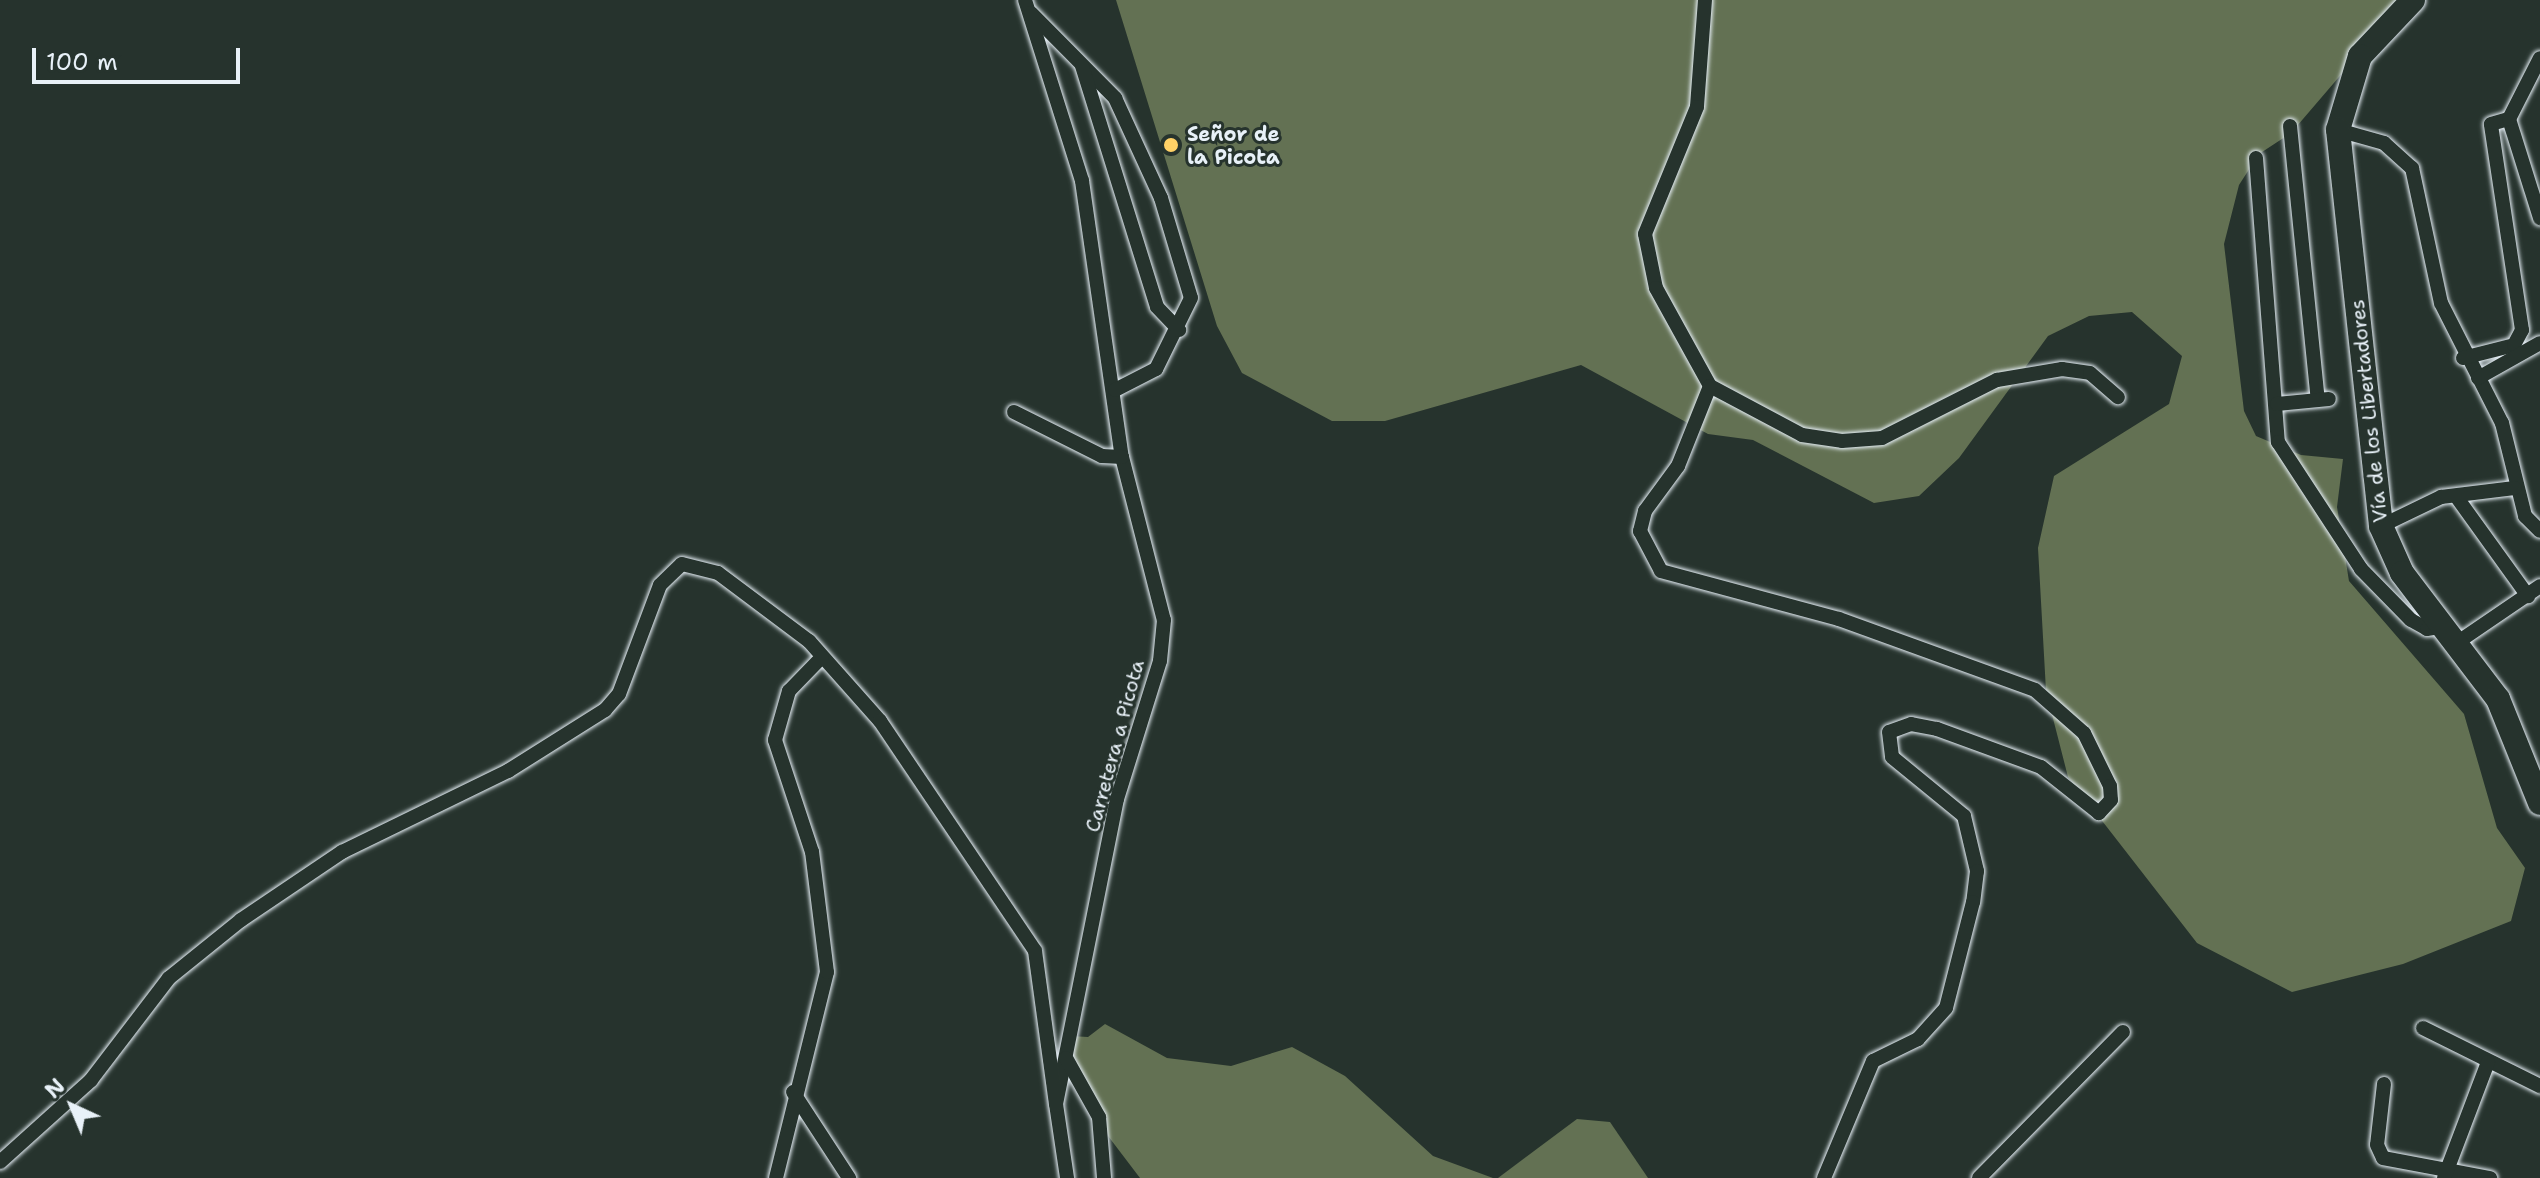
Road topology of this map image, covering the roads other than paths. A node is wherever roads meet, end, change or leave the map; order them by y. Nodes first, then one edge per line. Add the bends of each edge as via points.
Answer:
1 (1705, 0) edge
2 (2413, 0) edge
3 (1027, 6) edge
4 (2540, 58) edge
5 (1082, 65) junction
6 (2509, 119) junction
7 (2290, 126) dead end
8 (2338, 130) junction
9 (2256, 158) dead end
10 (2540, 218) edge
11 (1179, 330) junction
12 (2540, 343) edge
13 (2463, 358) junction
14 (2478, 378) junction
15 (1710, 386) junction
16 (1115, 390) junction
17 (2118, 397) dead end
18 (2277, 404) junction
19 (1014, 412) dead end
20 (1122, 457) junction
21 (2514, 488) junction
22 (2458, 499) junction
23 (2381, 526) junction
24 (2540, 530) edge
25 (2540, 586) edge
26 (2528, 596) junction
27 (2453, 634) junction
28 (822, 657) junction
29 (2540, 803) edge
30 (2423, 1028) dead end
31 (2123, 1032) dead end
32 (1066, 1058) junction
33 (2488, 1062) junction
34 (2384, 1084) dead end
35 (2540, 1086) edge
36 (793, 1092) junction
37 (1056, 1104) junction
38 (0, 1162) edge
39 (2446, 1172) edge
40 (776, 1178) edge
41 (849, 1178) edge
42 (1067, 1178) edge
43 (1104, 1178) edge
44 (1824, 1178) edge
45 (1979, 1178) edge
46 (2490, 1178) edge

1 - 15 street via 1697,107 1645,234 1656,288
2 - 8 highway, Vía de los Libertadores via 2360,56
3 - 5 street
3 - 16 street, Carretera a Picota via 1082,181
4 - 6 street
5 - 11 street via 1157,307
5 - 11 street via 1115,98 1161,198 1191,298
6 - 10 street
6 - 13 street via 2491,124 2522,330 2514,345
7 - 18 street via 2323,400
8 - 13 street via 2384,143 2412,168 2441,303
8 - 23 highway, Vía de los Libertadores
9 - 18 street
11 - 16 street via 1156,369
12 - 14 street
13 - 14 street
14 - 21 street via 2502,423
15 - 17 street via 1802,435 1842,441 1882,438 1997,380 2062,369 2090,373
15 - 44 street via 1678,466 1645,511 1640,531 1661,571 1839,619 2035,690 2084,733 2110,786 2111,800 2099,813 2027,761 1937,729 1911,724 1889,732 1892,757 1964,816 1977,871 1973,902 1946,1008 1918,1039 1873,1061
16 - 20 street, Carretera a Picota
18 - 27 street via 2278,442 2361,569 2411,620
19 - 20 street via 1102,456
20 - 32 street, Carretera a Picota via 1164,620 1160,661 1117,799
21 - 22 street
21 - 24 street
22 - 23 street via 2441,497
22 - 26 street
23 - 27 highway, Vía de los Libertadores via 2402,573
25 - 26 street
26 - 27 street
27 - 29 highway, Vía de los Libertadores via 2517,732
28 - 36 street via 789,691 775,740 812,852 827,972
28 - 37 street via 880,721 1035,951
28 - 38 street via 718,573 682,564 660,585 619,694 605,710 508,771 342,852 241,920 169,978 91,1080
30 - 33 street
31 - 45 street
32 - 37 street, Carretera a Picota
32 - 43 street via 1099,1117
33 - 35 street
33 - 39 street
34 - 39 street via 2378,1152 2398,1164
36 - 40 street
36 - 41 street
37 - 42 street, Carretera a Picota
39 - 46 street

